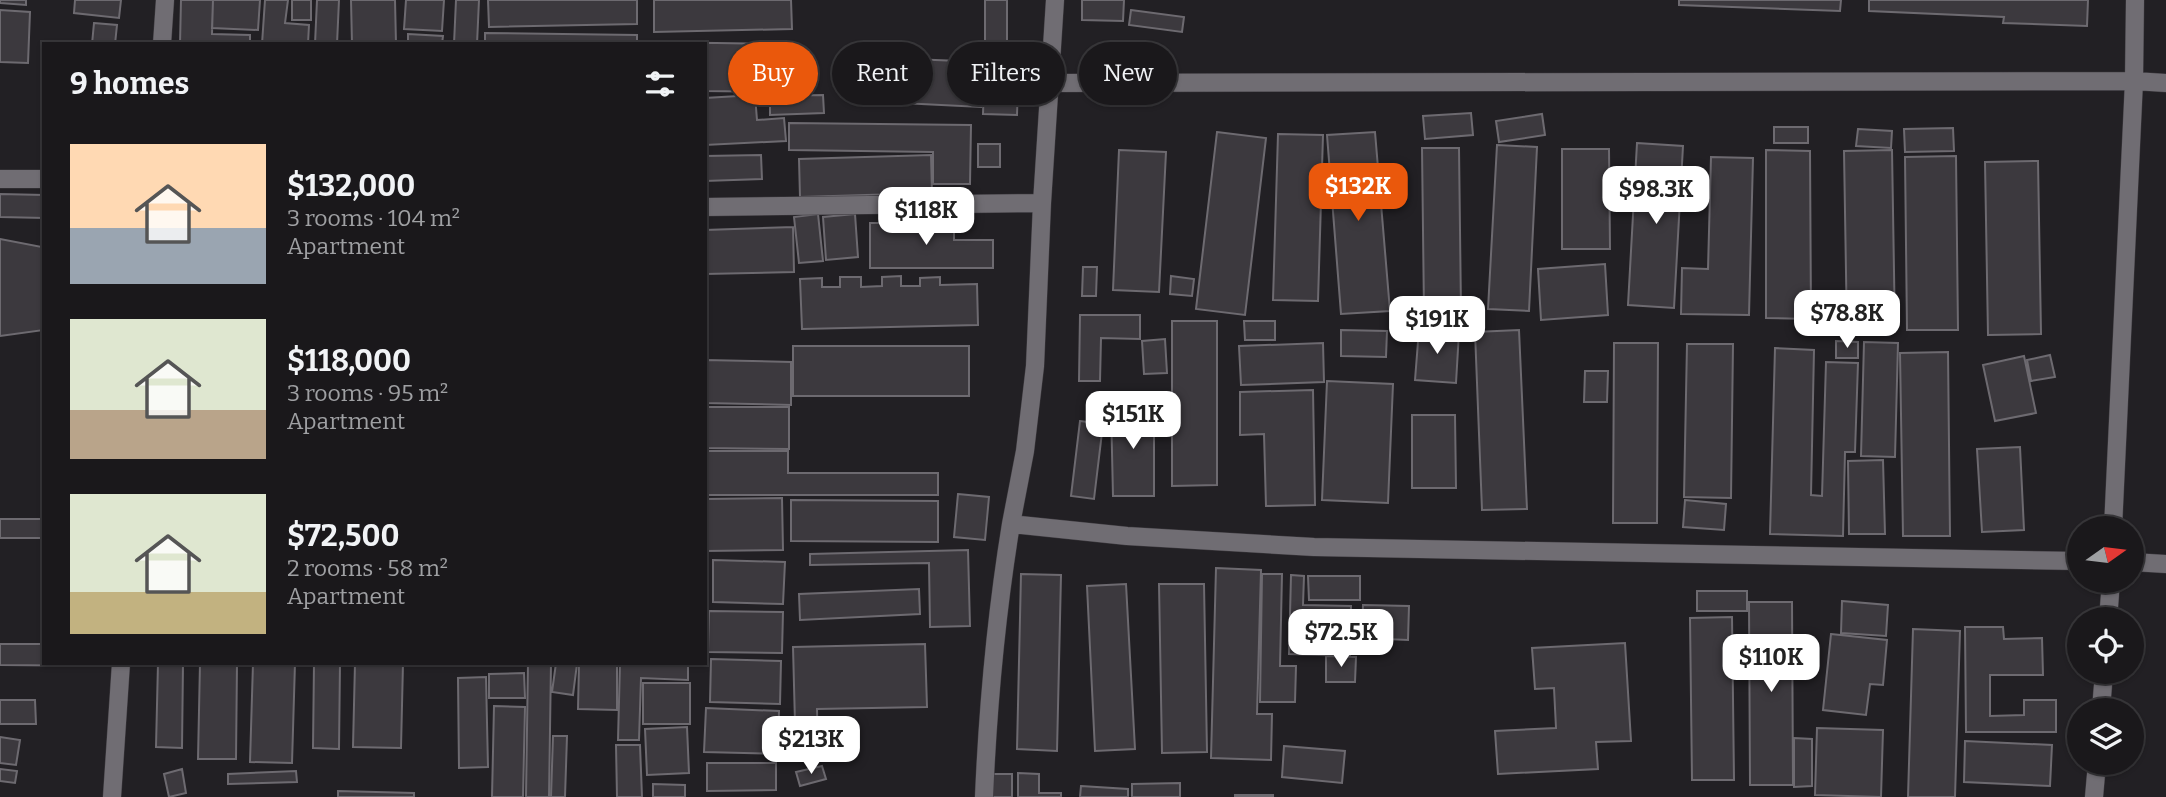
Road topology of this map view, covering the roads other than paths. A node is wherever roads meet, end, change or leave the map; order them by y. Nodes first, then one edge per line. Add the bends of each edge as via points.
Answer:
1 (165, 0) edge
2 (1055, 0) edge
3 (2135, 0) edge
4 (162, 42) edge
5 (1053, 42) edge
6 (2134, 81) junction
7 (1065, 83) edge
8 (2166, 83) edge
9 (1049, 105) edge
10 (0, 178) edge
11 (42, 179) edge
12 (1042, 203) junction
13 (707, 207) edge
14 (2114, 516) edge
15 (1011, 524) junction
16 (2067, 561) edge
17 (2144, 563) edge
18 (2166, 564) edge
19 (121, 665) edge
20 (2096, 775) edge
21 (113, 797) edge
22 (984, 797) edge
23 (2094, 797) edge

1 - 4 street
2 - 5 street
3 - 6 street
6 - 7 street
6 - 8 street
6 - 14 street
9 - 12 street
10 - 11 street
12 - 13 street
12 - 15 street via 1035,366
15 - 16 street via 1314,547
15 - 22 street via 991,673
17 - 18 street
19 - 21 street
20 - 23 street

